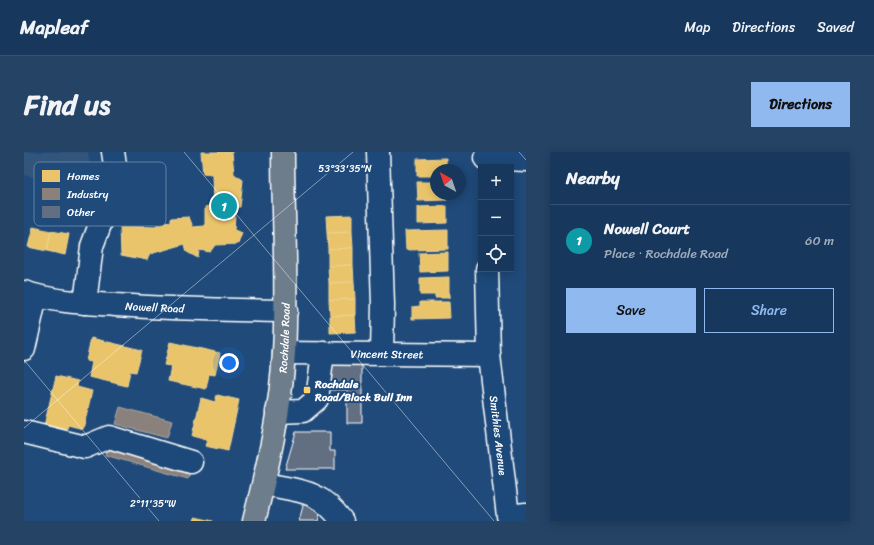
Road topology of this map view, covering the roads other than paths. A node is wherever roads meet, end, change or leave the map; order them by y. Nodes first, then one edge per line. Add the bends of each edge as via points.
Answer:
1 (112, 152) edge
2 (283, 152) edge
3 (378, 152) edge
4 (485, 159) edge
5 (526, 160) edge
6 (114, 162) edge
7 (100, 226) edge
8 (487, 272) edge
9 (30, 294) edge
10 (85, 303) junction
11 (286, 311) junction
12 (24, 349) edge
13 (284, 353) junction
14 (323, 353) junction
15 (382, 354) junction
16 (489, 355) junction
17 (277, 412) junction
18 (24, 432) edge
19 (191, 462) dead end
20 (264, 484) junction
21 (517, 515) edge
22 (254, 521) edge
23 (342, 521) edge

1 - 6 street
2 - 11 main road, Rochdale Road
3 - 15 street
4 - 5 street
7 - 10 street via 92,246
8 - 16 street, Smithies Avenue
9 - 10 street, Nowell Road
9 - 12 street
10 - 11 street, Nowell Road via 173,309
11 - 13 main road, Rochdale Road
13 - 14 street, Vincent Street
13 - 17 main road, Rochdale Road
14 - 15 street, Vincent Street
14 - 17 street via 317,399 303,411
15 - 16 street, Vincent Street
16 - 21 street, Smithies Avenue
17 - 20 main road, Rochdale Road
18 - 19 street via 84,447 109,437
20 - 22 main road, Rochdale Road
20 - 23 street via 316,495 327,502

